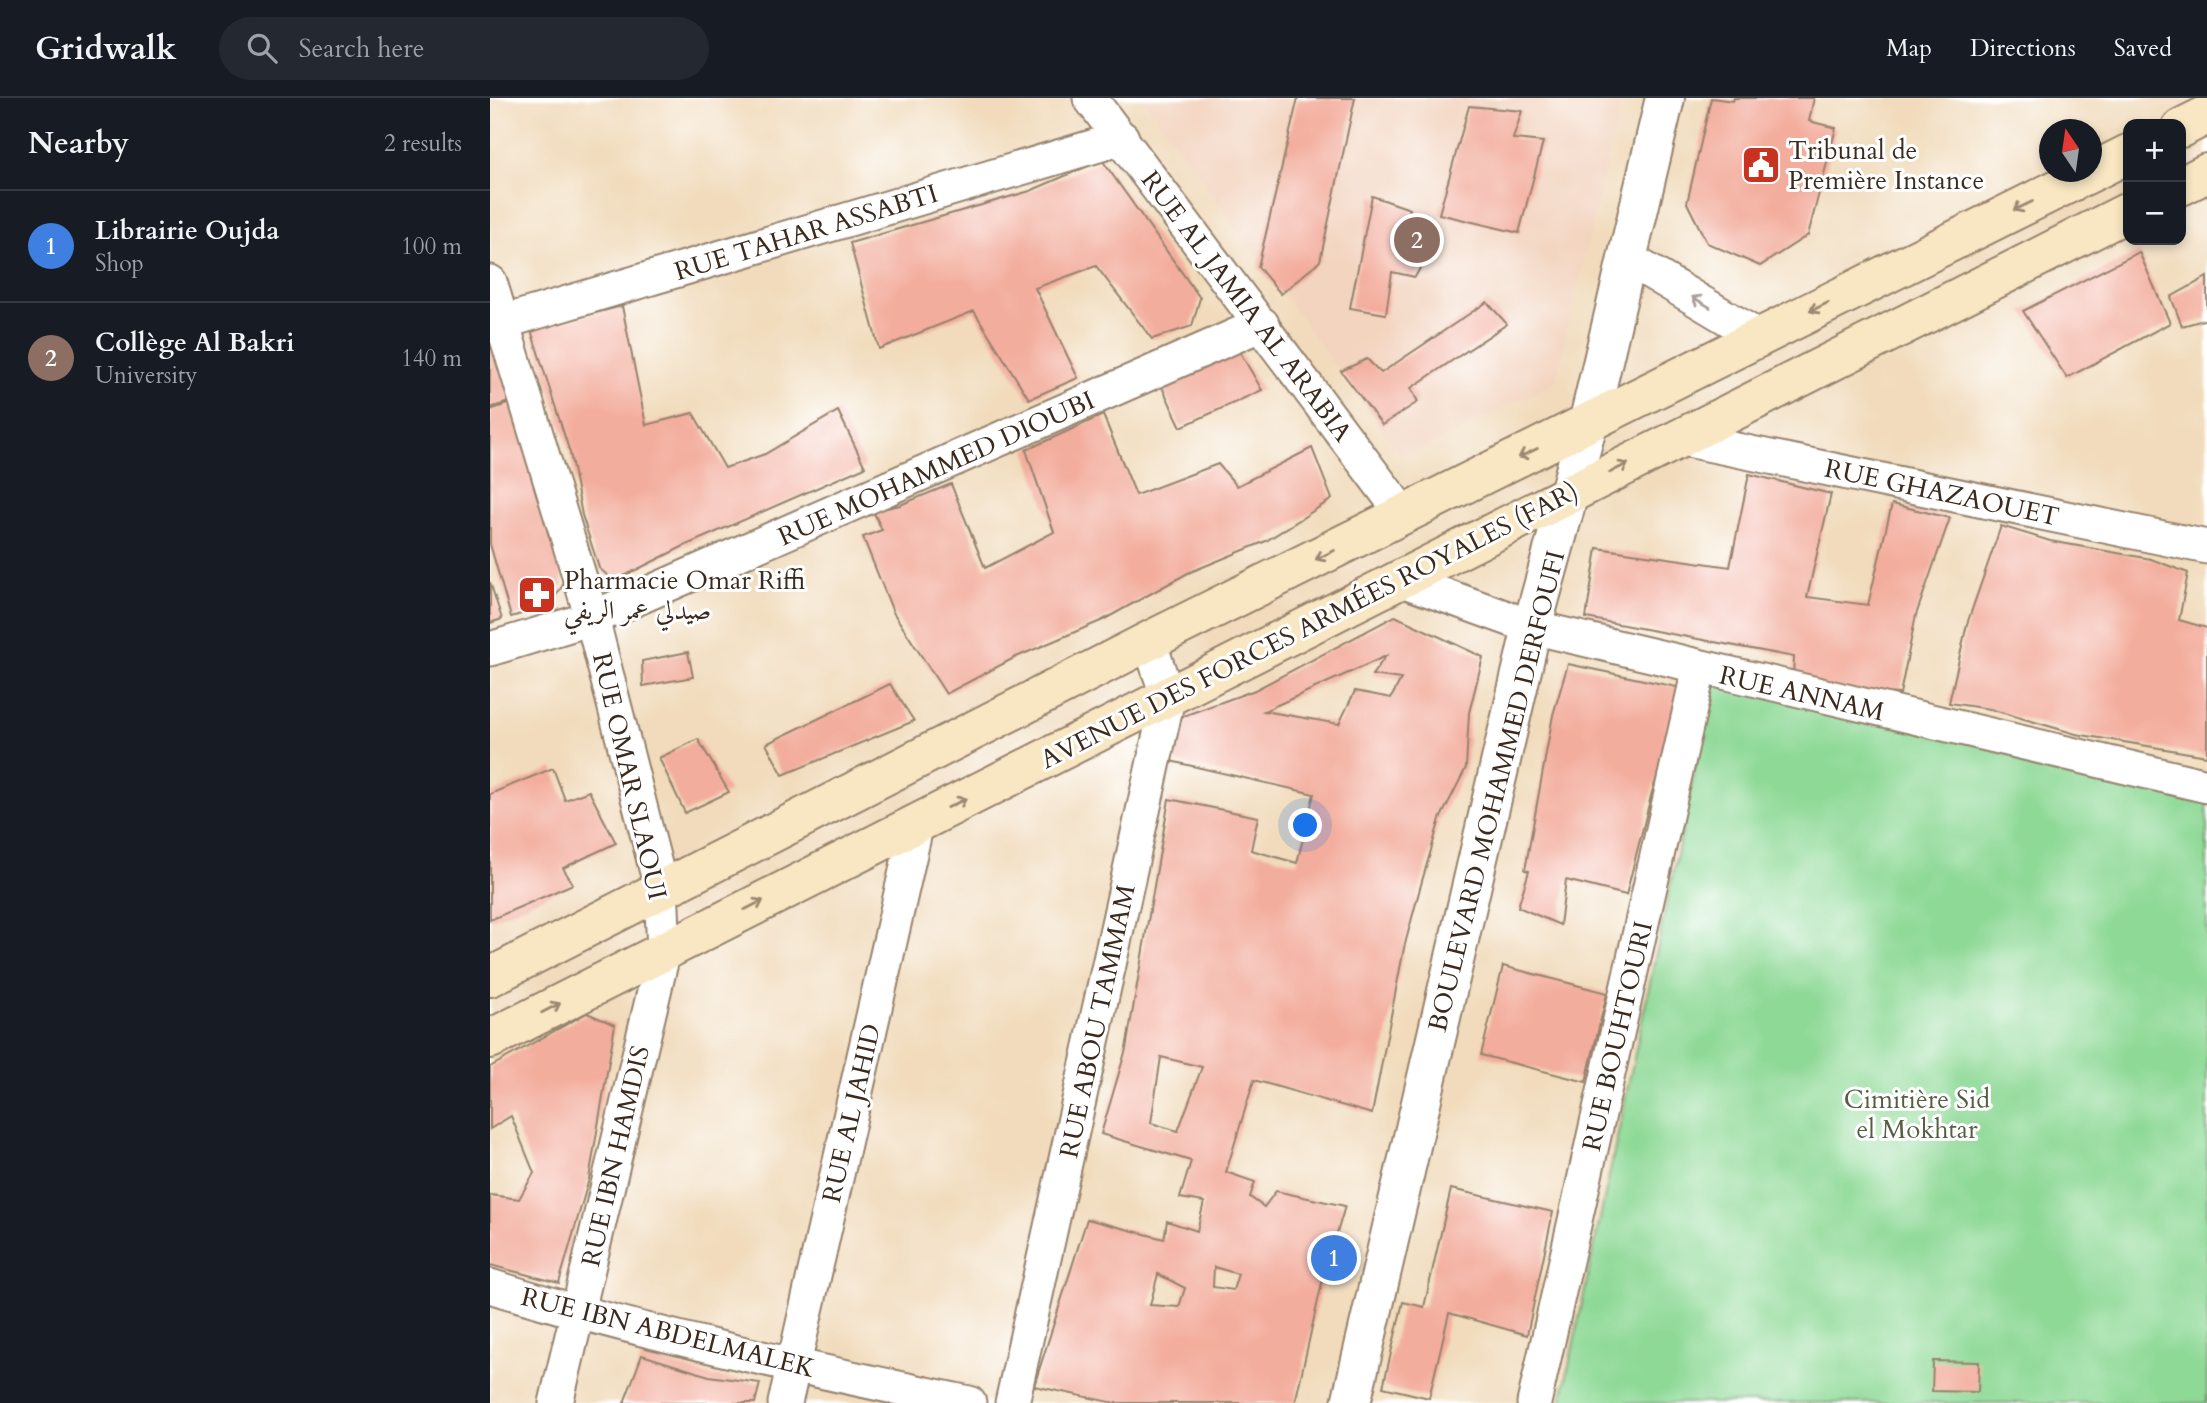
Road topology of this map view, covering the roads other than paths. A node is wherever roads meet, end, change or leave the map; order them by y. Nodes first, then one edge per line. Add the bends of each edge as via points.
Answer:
1 (1090, 98) edge
2 (1665, 98) edge
3 (2207, 115) edge
4 (2186, 126) edge
5 (1122, 138) junction
6 (2123, 156) edge
7 (2207, 173) edge
8 (2186, 184) edge
9 (2123, 215) edge
10 (1627, 258) junction
11 (490, 282) edge
12 (1262, 324) junction
13 (496, 325) edge
14 (1759, 337) junction
15 (1588, 424) junction
16 (1678, 438) junction
17 (1570, 493) junction
18 (1403, 514) junction
19 (2207, 547) edge
20 (1402, 580) junction
21 (592, 618) junction
22 (1532, 627) junction
23 (1149, 641) junction
24 (490, 649) edge
25 (1699, 669) junction
26 (1168, 698) junction
27 (2207, 786) edge
28 (917, 823) junction
29 (661, 888) junction
30 (664, 950) junction
31 (490, 976) edge
32 (490, 1039) edge
33 (490, 1286) edge
34 (578, 1313) junction
35 (793, 1366) junction
36 (556, 1403) edge
37 (785, 1403) edge
38 (969, 1403) edge
39 (1012, 1403) edge
40 (1350, 1403) edge
41 (1534, 1403) edge

1 - 5 street, RUE AL JAMIA AL ARABIA
2 - 10 street, BOULEVARD MOHAMMED DERFOUFI
3 - 4 main road
5 - 12 street, RUE AL JAMIA AL ARABIA
5 - 13 street, RUE TAHAR ASSABTI
6 -> 14 main road, AVENUE DES FORCES ARMÉES ROYALES (FAR)
7 - 8 main road
9 - 16 main road, AVENUE DES FORCES ARMÉES ROYALES (FAR)
14 -> 10 street
10 - 15 street, BOULEVARD MOHAMMED DERFOUFI
11 - 13 street, RUE OMAR SLAOUI
12 - 18 street, RUE AL JAMIA AL ARABIA
12 - 21 street, RUE MOHAMMED DIOUBI
13 - 21 street, RUE OMAR SLAOUI
14 - 15 main road, AVENUE DES FORCES ARMÉES ROYALES (FAR)
15 - 17 street, BOULEVARD MOHAMMED DERFOUFI
15 -> 18 main road, AVENUE DES FORCES ARMÉES ROYALES (FAR)
17 -> 16 main road, AVENUE DES FORCES ARMÉES ROYALES (FAR)
16 - 19 street, RUE GHAZAOUET
17 - 20 main road, AVENUE DES FORCES ARMÉES ROYALES (FAR)
17 - 22 street, BOULEVARD MOHAMMED DERFOUFI
18 -> 23 main road, AVENUE DES FORCES ARMÉES ROYALES (FAR)
20 - 22 street, RUE ANNAM
20 - 26 main road, AVENUE DES FORCES ARMÉES ROYALES (FAR)
21 - 24 street, RUE MOHAMMED DIOUBI
21 - 29 street, RUE OMAR SLAOUI
22 - 25 street, RUE ANNAM
22 - 40 street, BOULEVARD MOHAMMED DERFOUFI
23 - 26 street
23 - 29 main road, AVENUE DES FORCES ARMÉES ROYALES (FAR)
25 - 27 street, RUE ANNAM
25 - 41 street, RUE BOUHTOURI
28 -> 26 main road, AVENUE DES FORCES ARMÉES ROYALES (FAR)
26 - 39 street, RUE ABOU TAMMAM
30 -> 28 main road, AVENUE DES FORCES ARMÉES ROYALES (FAR)
28 - 35 street, RUE AL JAHID
29 - 30 street, RUE OMAR SLAOUI
29 - 31 main road, AVENUE DES FORCES ARMÉES ROYALES (FAR)
32 -> 30 main road, AVENUE DES FORCES ARMÉES ROYALES (FAR)
30 - 34 street, RUE IBN HAMDIS
33 - 34 street, RUE IBN ABDELMALEK
34 - 35 street, RUE IBN ABDELMALEK
34 - 36 street, RUE IBN HAMDIS
35 - 37 street, RUE AL JAHID
35 - 38 street, RUE IBN ABDELMALEK

